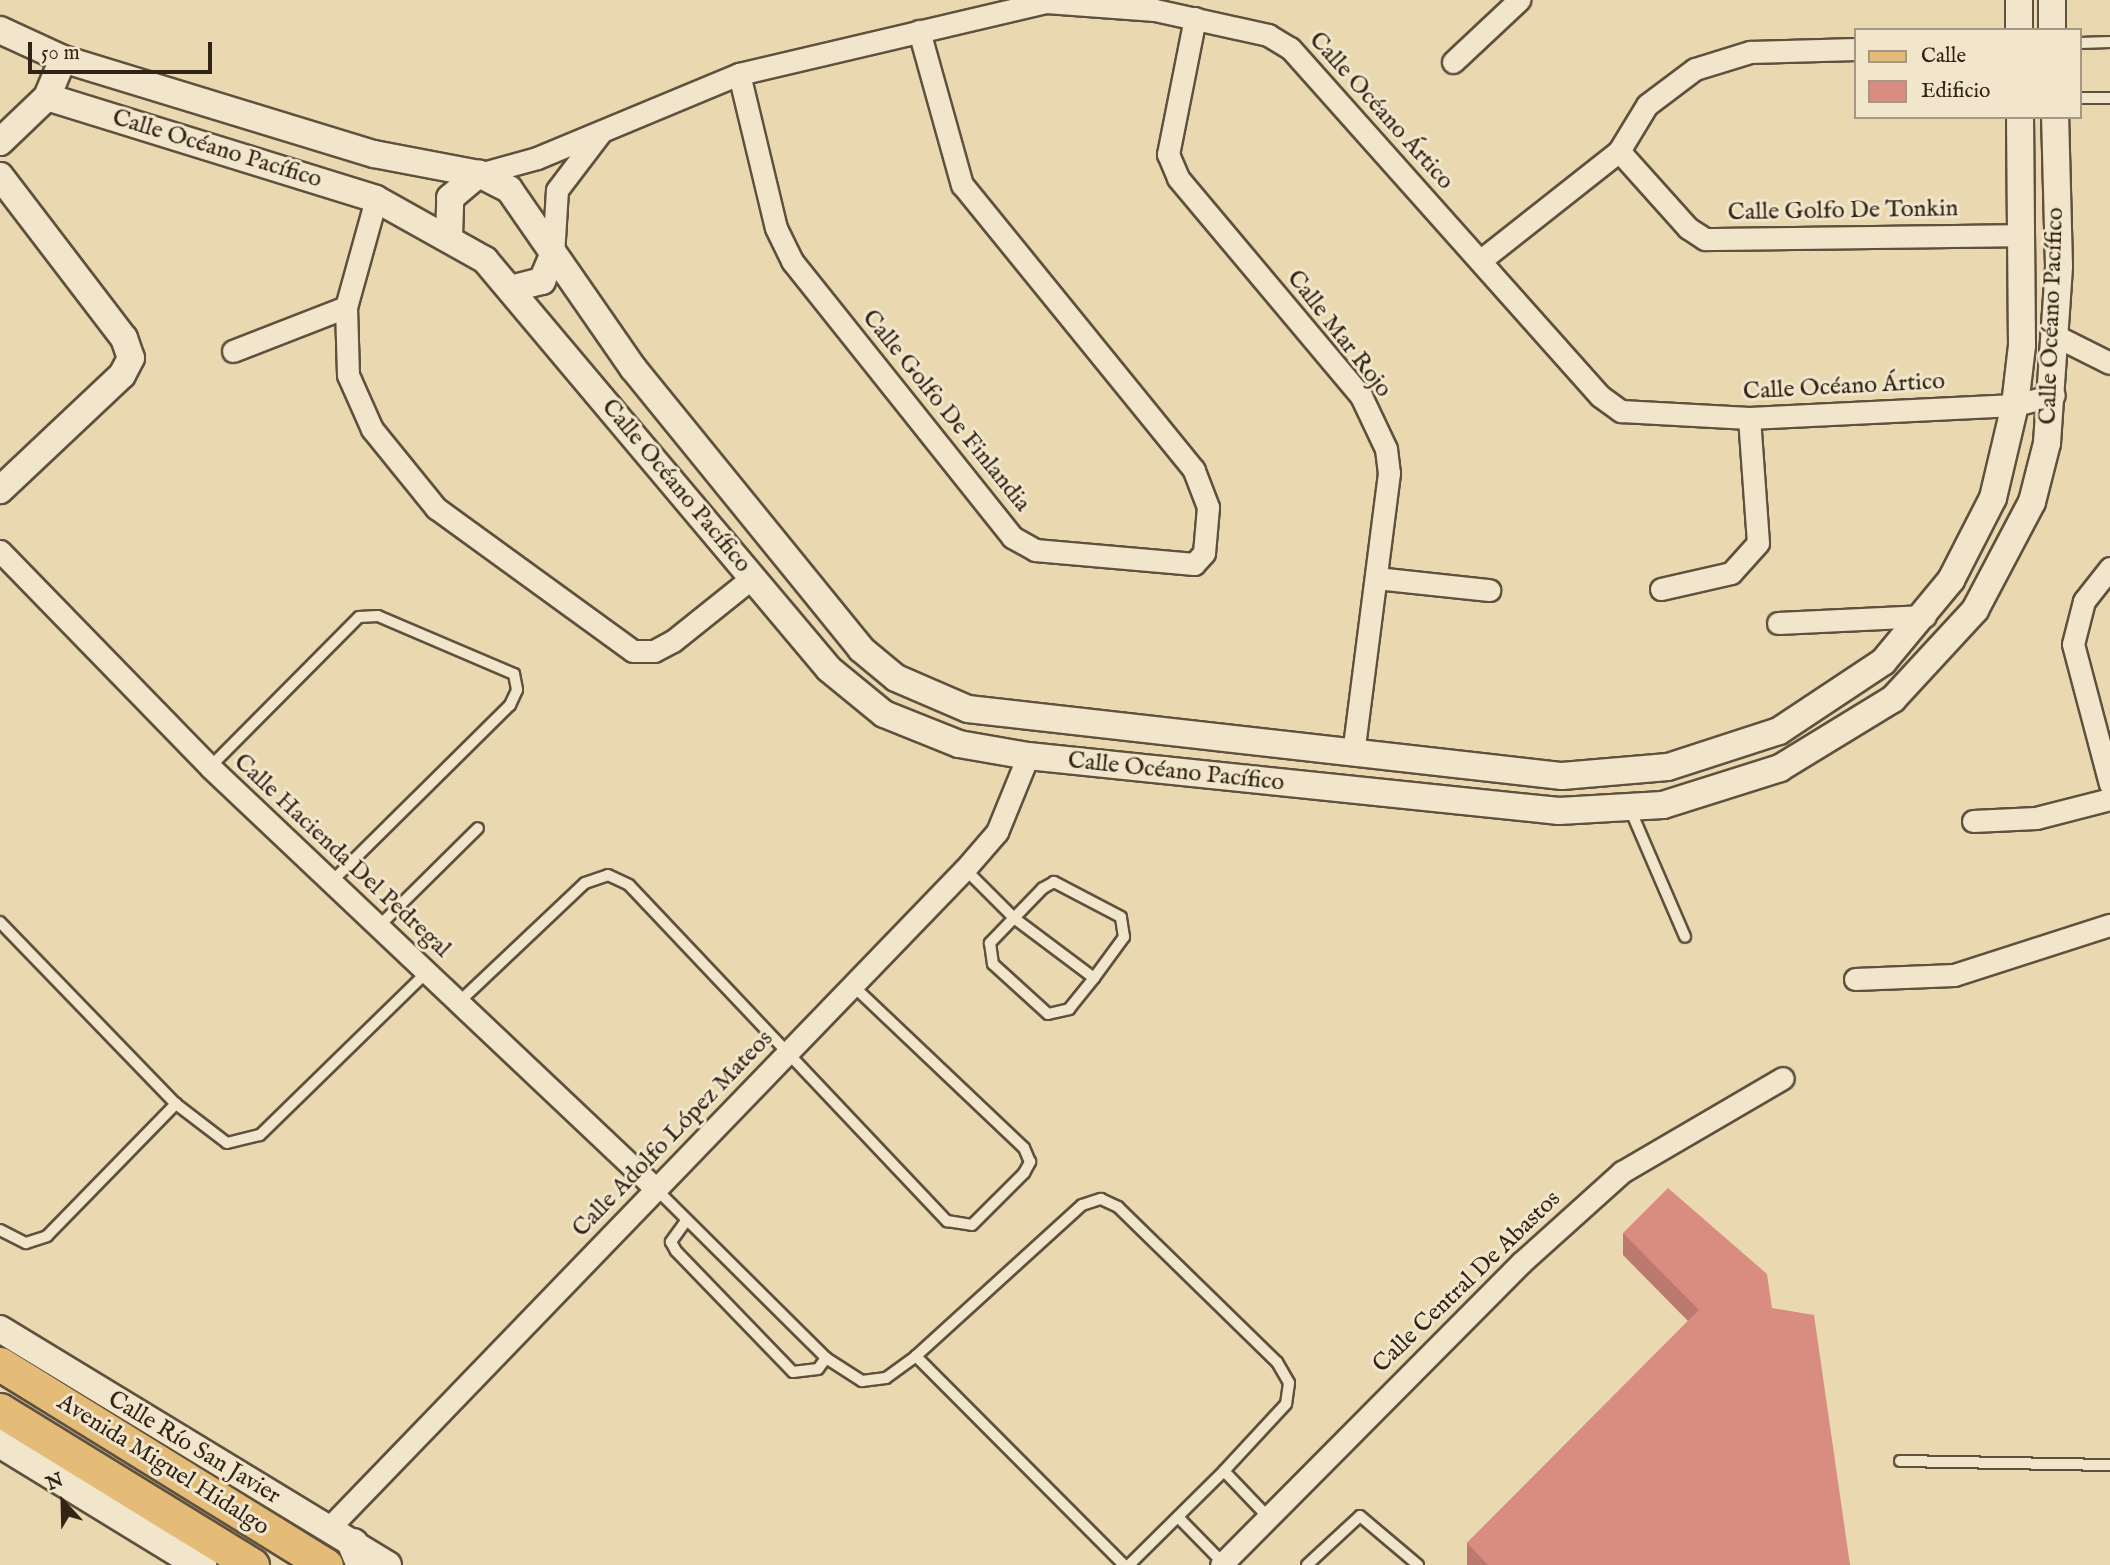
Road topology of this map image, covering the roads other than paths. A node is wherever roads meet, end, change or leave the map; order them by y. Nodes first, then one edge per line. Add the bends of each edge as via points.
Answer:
1 (2019, 0) edge
2 (2052, 0) edge
3 (1045, 1) edge
4 (1508, 4) edge
5 (968, 10) edge
6 (1195, 18) junction
7 (2019, 28) edge
8 (2052, 28) edge
9 (0, 30) edge
10 (919, 31) junction
11 (2110, 42) edge
12 (2082, 43) edge
13 (1854, 49) edge
14 (63, 59) junction
15 (1453, 62) dead end
16 (739, 74) junction
17 (47, 97) junction
18 (2110, 97) edge
19 (2082, 98) edge
20 (2020, 119) edge
21 (2054, 119) edge
22 (604, 128) junction
23 (0, 142) edge
24 (1619, 151) junction
25 (479, 174) junction
26 (0, 176) edge
27 (376, 199) junction
28 (2022, 235) junction
29 (449, 236) junction
30 (554, 255) junction
31 (1481, 260) junction
32 (514, 288) junction
33 (345, 307) junction
34 (2056, 336) junction
35 (233, 351) dead end
36 (2110, 363) edge
37 (2054, 395) junction
38 (2015, 405) junction
39 (1749, 418) junction
40 (0, 490) edge
41 (0, 551) edge
42 (2110, 568) edge
43 (753, 577) junction
44 (1376, 578) junction
45 (1661, 589) dead end
46 (1489, 590) dead end
47 (1925, 616) junction
48 (1779, 623) dead end
49 (1353, 754) junction
50 (1028, 756) junction
51 (210, 767) junction
52 (2110, 784) edge
53 (2110, 799) edge
54 (1630, 809) junction
55 (1973, 821) dead end
56 (478, 828) dead end
57 (965, 869) junction
58 (331, 882) junction
59 (1014, 918) junction
60 (0, 922) edge
61 (2110, 925) edge
62 (379, 926) junction
63 (1685, 937) dead end
64 (427, 972) junction
65 (1094, 978) junction
66 (1855, 979) dead end
67 (852, 985) junction
68 (459, 1002) junction
69 (786, 1054) junction
70 (1783, 1078) dead end
71 (176, 1104) junction
72 (657, 1191) junction
73 (686, 1221) junction
74 (0, 1230) edge
75 (0, 1329) edge
76 (916, 1356) junction
77 (826, 1358) junction
78 (0, 1364) edge
79 (0, 1410) edge
80 (0, 1442) edge
81 (1900, 1461) dead end
82 (2110, 1465) edge
83 (1224, 1471) junction
84 (1178, 1517) junction
85 (1268, 1517) junction
86 (328, 1529) junction
87 (358, 1555) edge
88 (315, 1558) edge
89 (1222, 1564) edge
90 (201, 1565) edge
91 (252, 1565) edge
92 (388, 1565) edge
93 (1124, 1565) edge
94 (1129, 1565) edge
95 (1307, 1565) edge
96 (1418, 1565) edge

1 - 7 street
2 - 8 street
3 - 5 street, Calle Océano Ártico
3 - 6 street, Calle Océano Ártico
4 - 15 street
5 - 10 street, Calle Océano Ártico
6 - 31 street, Calle Océano Ártico via 1268,34 1290,48
6 - 44 street, Calle Mar Rojo via 1168,155 1178,178 1361,396 1376,424 1389,473
9 - 14 street, Calle Océano Pacífico
10 - 16 street, Calle Océano Ártico
10 - 16 street, Calle Golfo De Finlandia via 962,185 1195,470 1208,507 1204,553 1194,564 1035,550 1012,537 792,261 776,228
11 - 12 lane
13 - 24 street via 1750,52 1695,69 1647,105
14 - 17 street
14 - 25 street, Calle Océano Pacífico via 374,154
16 - 22 street, Calle Océano Ártico
17 - 23 street
17 - 27 street, Calle Océano Pacífico
18 - 19 lane
20 - 28 street, Calle Océano Pacífico
21 - 34 street, Calle Océano Pacífico
22 - 25 street, Calle Océano Ártico
22 - 30 street via 558,190
24 - 28 street, Calle Golfo De Tonkin via 1688,228 1706,239
24 - 31 street
25 - 29 street via 450,198
25 - 30 street, Calle Océano Pacífico via 523,205
26 - 40 street via 124,338 131,358 122,375
27 - 29 street, Calle Océano Pacífico
27 - 33 street
28 - 38 street, Calle Océano Pacífico
29 - 32 street, Calle Océano Pacífico
30 - 32 street via 542,281
30 - 49 street, Calle Océano Pacífico via 642,379 861,649 896,678 968,709
31 - 39 street, Calle Océano Ártico via 1600,396 1621,411
32 - 43 street, Calle Océano Pacífico
33 - 35 street
33 - 43 street via 348,374 372,429 404,473 436,508 613,640 633,651 654,651
34 - 36 street
34 - 37 street, Calle Océano Pacífico
37 - 38 street, Calle Océano Ártico
37 - 54 street, Calle Océano Pacífico via 2032,502 2009,554 1975,610 1893,699 1780,768 1716,792
38 - 39 street, Calle Océano Ártico
38 - 47 street, Calle Océano Pacífico via 2007,454 1973,544
39 - 45 street via 1758,542 1731,573
41 - 51 street, Calle Hacienda Del Pedregal
42 - 52 street via 2084,601 2073,644
43 - 50 street, Calle Océano Pacífico via 828,669 884,714 959,744
44 - 46 street
44 - 49 street, Calle Mar Rojo
47 - 48 street
47 - 49 street, Calle Océano Pacífico via 1883,662 1828,703 1779,731 1668,767 1562,776
50 - 54 street, Calle Océano Pacífico via 1502,807
50 - 57 street, Calle Adolfo López Mateos via 997,832
51 - 58 street, Calle Hacienda Del Pedregal
51 - 58 lane via 359,617 378,616 514,674 517,690 510,705
53 - 55 street via 2036,818
54 - 63 lane
56 - 62 lane
57 - 59 lane
57 - 67 street, Calle Adolfo López Mateos
58 - 62 street, Calle Hacienda Del Pedregal
59 - 65 lane
59 - 65 lane via 988,953 1048,1014 1069,1009
59 - 65 lane via 1054,882 1121,917 1125,937
60 - 71 lane
61 - 66 street via 1954,975
62 - 64 street, Calle Hacienda Del Pedregal
64 - 68 street, Calle Hacienda Del Pedregal
64 - 71 lane via 260,1135 227,1143
67 - 69 street, Calle Adolfo López Mateos
67 - 69 lane via 1024,1148 1030,1162 1024,1173 972,1224 959,1227
68 - 69 lane via 585,883 608,875 629,885
68 - 72 street, Calle Hacienda Del Pedregal
69 - 72 street, Calle Adolfo López Mateos
70 - 85 street, Calle Central De Abastos via 1622,1172 1522,1262
71 - 74 lane via 47,1236 26,1243
72 - 73 lane
72 - 86 street, Calle Adolfo López Mateos
73 - 77 lane
73 - 77 lane via 671,1242 676,1251 793,1373 811,1373
75 - 86 street, Calle Río San Javier
76 - 77 lane via 874,1384
76 - 83 lane via 1060,1222 1101,1199 1118,1207 1268,1353 1289,1383 1286,1404
76 - 93 lane
78 - 88 main road, Avenida Miguel Hidalgo
79 - 91 main road, Avenida Miguel Hidalgo
80 - 90 main road
81 - 82 lane
83 - 84 lane
83 - 85 lane
84 - 89 lane
84 - 94 lane
85 - 89 street, Calle Central De Abastos
86 - 87 street, Calle Río San Javier
87 - 92 street, Calle Río San Javier
95 - 96 lane via 1360,1516

